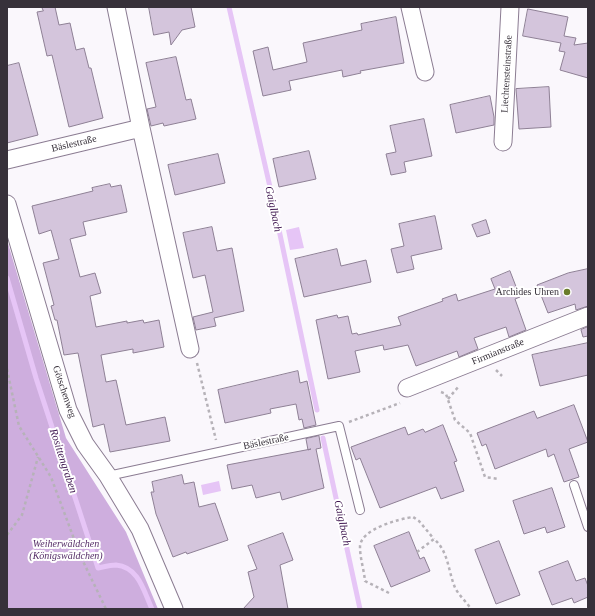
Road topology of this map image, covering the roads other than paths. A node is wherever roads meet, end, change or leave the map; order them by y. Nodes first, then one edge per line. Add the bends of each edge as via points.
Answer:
1 (116, 7) edge
2 (410, 7) edge
3 (510, 7) edge
4 (425, 72) dead end
5 (141, 128) junction
6 (503, 142) dead end
7 (7, 160) edge
8 (7, 204) edge
9 (588, 316) edge
10 (190, 348) road end
11 (407, 395) road end
12 (108, 476) junction
13 (574, 485) dead end
14 (360, 510) dead end
15 (588, 527) edge
16 (174, 609) edge

1 - 5 street
2 - 4 street
3 - 6 street, Liechtensteinstraße
5 - 7 street, Bäslestraße
5 - 10 street
8 - 12 street, Götschenweg via 68,410 85,444
9 - 11 street, Firmianstraße
12 - 14 lane, Bäslestraße via 338,426
12 - 16 street, Götschenweg via 140,528
13 - 15 lane

